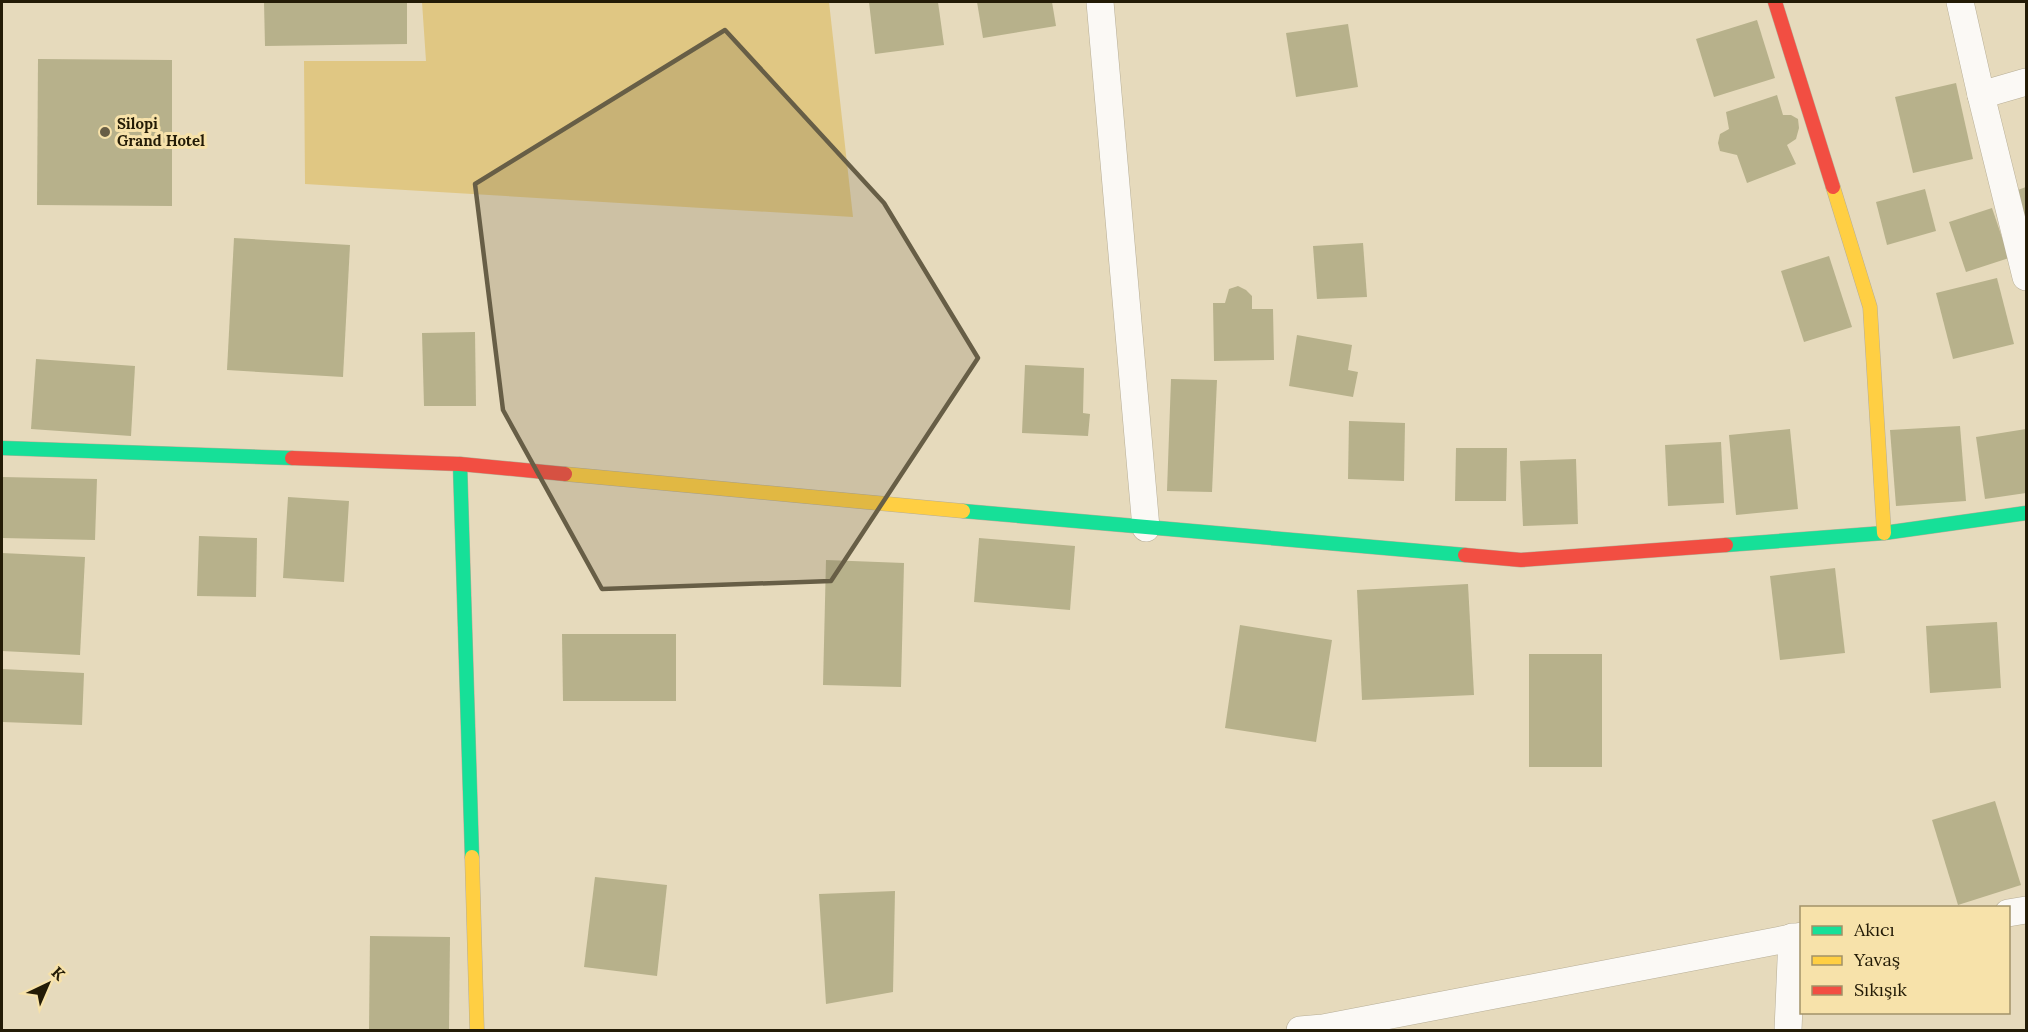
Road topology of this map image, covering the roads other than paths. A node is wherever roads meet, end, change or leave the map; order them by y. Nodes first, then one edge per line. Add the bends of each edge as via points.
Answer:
1 (1100, 2) edge
2 (1774, 2) edge
3 (1960, 2) edge
4 (2026, 82) edge
5 (1981, 95) junction
6 (2026, 277) edge
7 (2, 448) edge
8 (460, 464) junction
9 (2026, 513) edge
10 (1146, 528) junction
11 (1884, 533) junction
12 (2026, 910) edge
13 (2010, 913) edge
14 (1797, 937) edge
15 (477, 1030) edge
16 (1316, 1030) edge
17 (1788, 1030) edge

1 - 10 street
2 - 11 street via 1870,307
3 - 5 street
4 - 5 street
5 - 6 street
7 - 8 street
8 - 10 street
8 - 15 street
9 - 11 street
10 - 11 street via 1521,560
12 - 13 street
14 - 16 street
14 - 17 street

